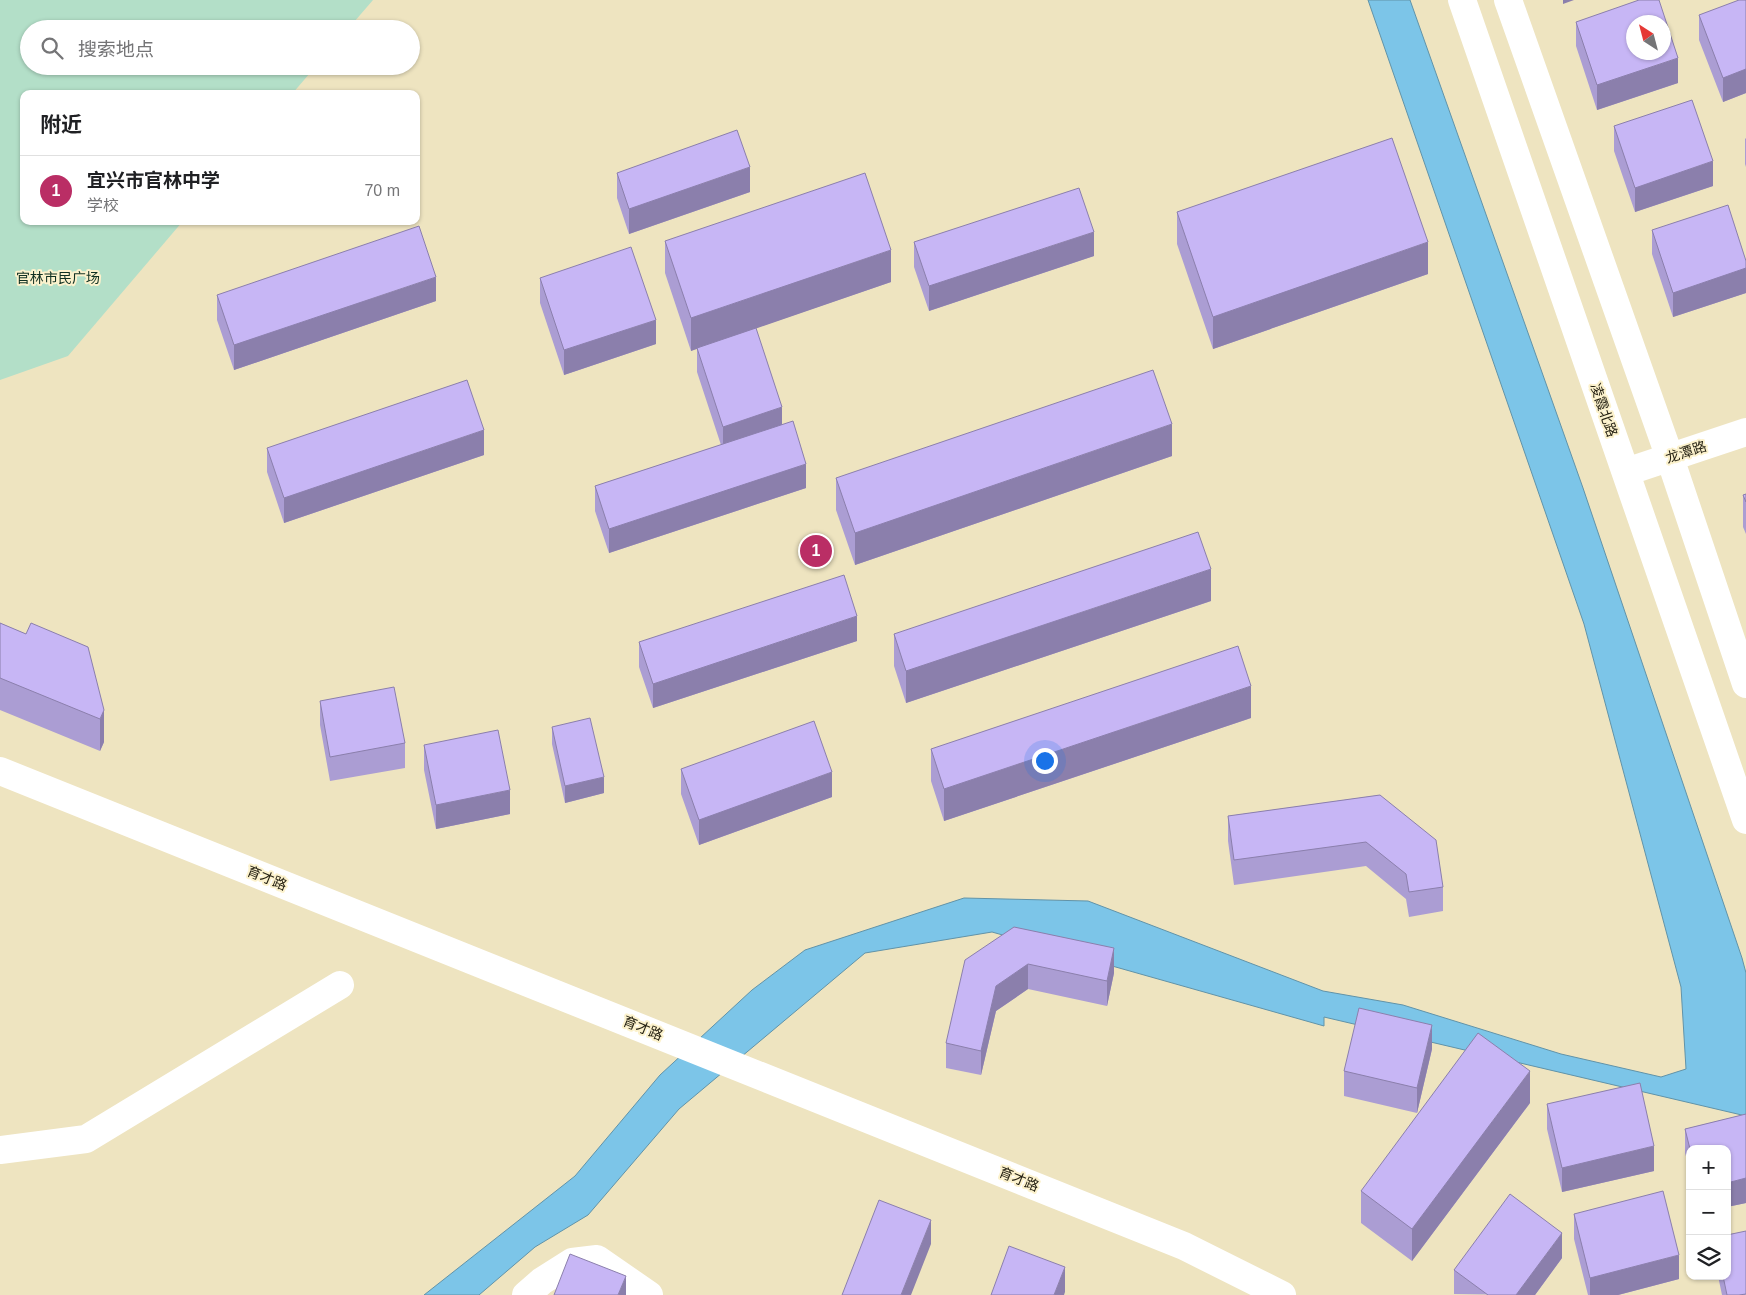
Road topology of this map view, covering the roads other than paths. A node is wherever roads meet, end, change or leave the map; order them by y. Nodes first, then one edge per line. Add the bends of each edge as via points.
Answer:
1 (1462, 0) edge
2 (1508, 0) edge
3 (1746, 432) edge
4 (1670, 458) junction
5 (1626, 472) junction
6 (1746, 684) edge
7 (0, 771) edge
8 (1746, 820) edge
9 (340, 984) dead end
10 (0, 1150) edge
11 (526, 1295) edge
12 (649, 1295) edge
13 (1282, 1295) edge

1 - 5 street, 凌霞北路
2 - 4 street
3 - 4 street, 龙潭路
4 - 5 street, 龙潭路
4 - 6 street
5 - 8 street, 凌霞北路
7 - 13 street, 育才路 via 1184,1246
9 - 10 street via 86,1139
11 - 12 street via 572,1262 597,1259

